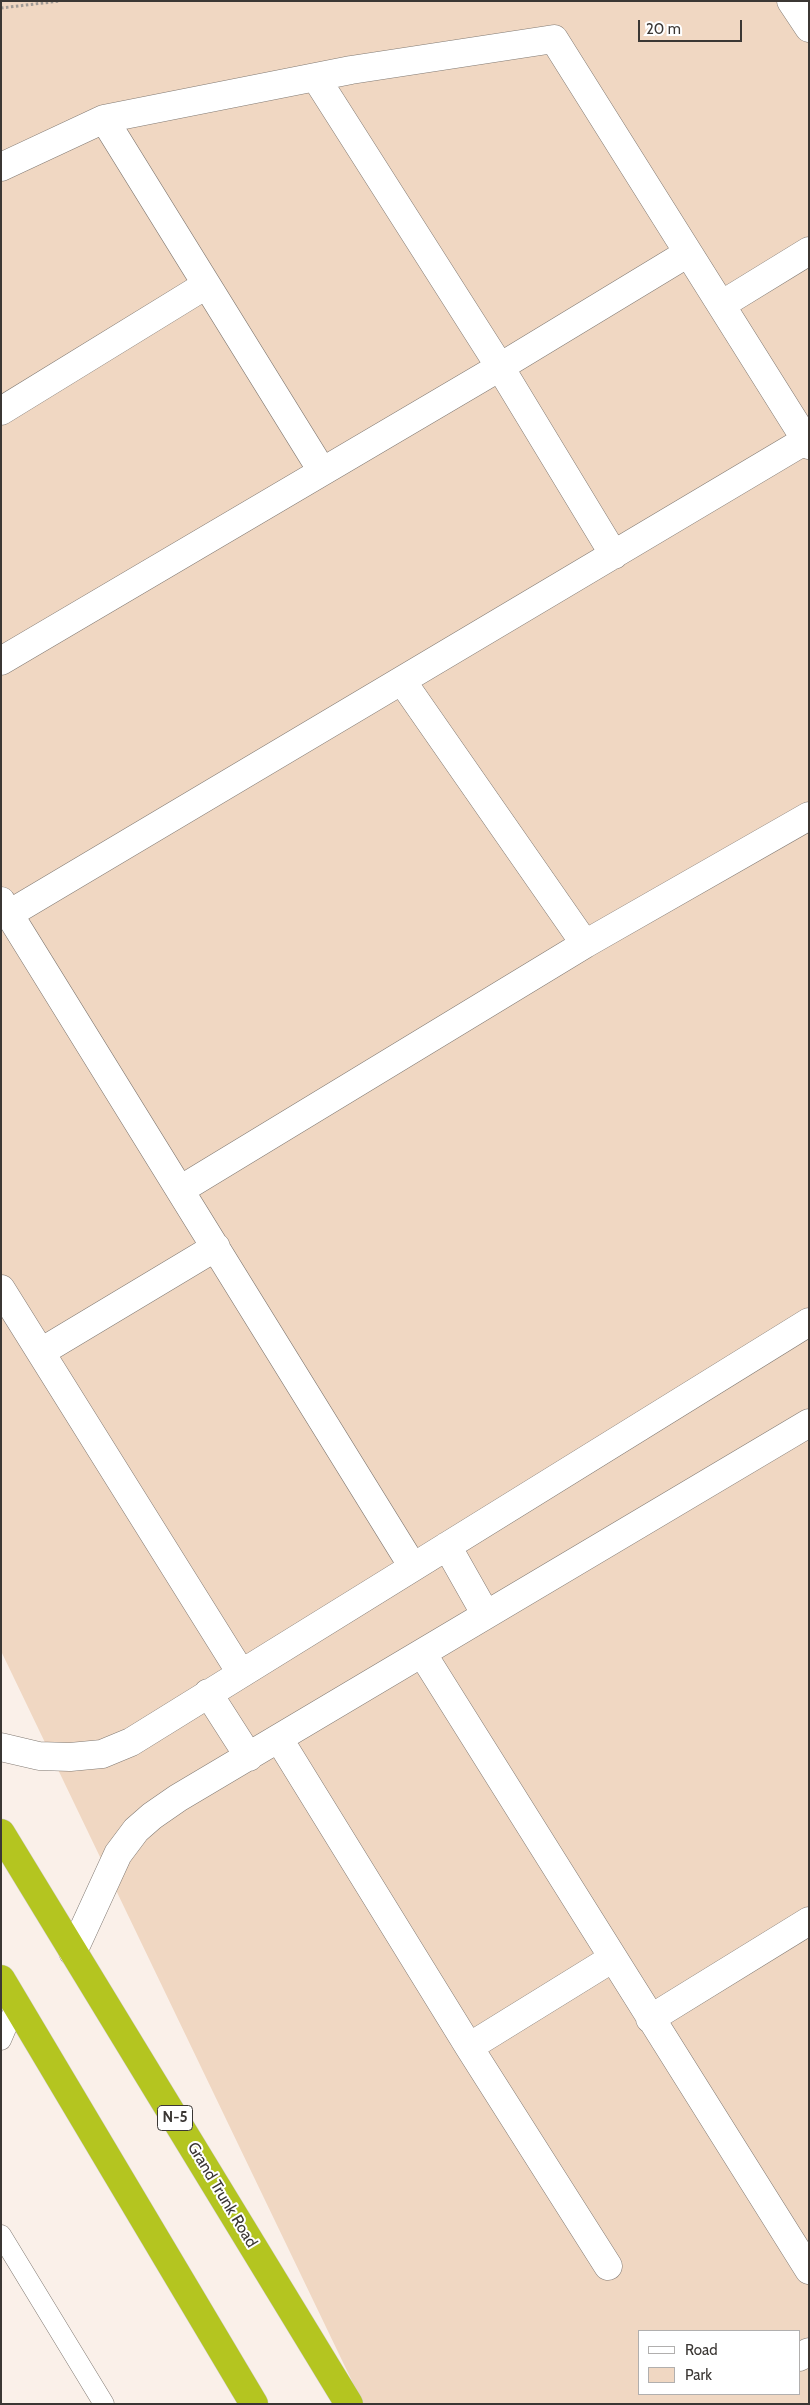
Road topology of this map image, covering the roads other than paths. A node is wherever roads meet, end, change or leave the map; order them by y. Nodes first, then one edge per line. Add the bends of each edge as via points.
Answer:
1 (791, 1) edge
2 (809, 28) edge
3 (316, 78) junction
4 (104, 120) junction
5 (1, 167) edge
6 (809, 251) edge
7 (688, 253) junction
8 (206, 285) junction
9 (721, 305) junction
10 (500, 367) junction
11 (1, 411) edge
12 (807, 443) edge
13 (322, 471) junction
14 (614, 554) junction
15 (1, 661) edge
16 (402, 681) junction
17 (809, 816) edge
18 (5, 908) edge
19 (585, 944) junction
20 (180, 1190) junction
21 (216, 1247) junction
22 (1, 1289) edge
23 (809, 1322) edge
24 (41, 1352) junction
25 (809, 1423) edge
26 (447, 1546) junction
27 (413, 1567) junction
28 (486, 1615) junction
29 (422, 1653) junction
30 (241, 1672) junction
31 (208, 1693) junction
32 (279, 1739) junction
33 (1, 1747) edge
34 (249, 1757) junction
35 (1, 1832) edge
36 (809, 1920) edge
37 (74, 1952) junction
38 (612, 1958) junction
39 (1, 1980) edge
40 (16, 2005) junction
41 (650, 2019) junction
42 (1, 2040) edge
43 (469, 2047) junction
44 (1, 2235) edge
45 (608, 2266) dead end
46 (809, 2270) edge
47 (104, 2404) edge
48 (254, 2404) edge
49 (349, 2404) edge

1 - 2 street
3 - 4 street
3 - 7 street via 554,39
3 - 10 street
4 - 5 street
4 - 8 street
6 - 9 street
7 - 9 street
7 - 10 street
8 - 11 street
8 - 13 street
9 - 12 street
10 - 13 street
10 - 14 street
12 - 14 street
13 - 15 street
14 - 16 street
16 - 18 street
16 - 19 street
17 - 19 street
18 - 20 street
19 - 20 street
20 - 21 street
21 - 24 street
21 - 27 street
22 - 24 street
23 - 26 street
24 - 30 street
25 - 28 street
26 - 27 street
26 - 28 street
27 - 30 street
28 - 29 street
29 - 32 street
29 - 38 street
30 - 31 street
31 - 33 street via 131,1742 102,1754 39,1756
31 - 34 street
32 - 34 street
32 - 43 street
34 - 37 street via 178,1798 136,1830 118,1854
35 - 37 highway, Grand Trunk Road / N-5
36 - 41 street
37 - 49 highway, Grand Trunk Road / N-5
38 - 41 street
38 - 43 street
39 - 40 highway
40 - 42 lane
40 - 48 highway
41 - 46 street
43 - 45 street
44 - 47 lane

